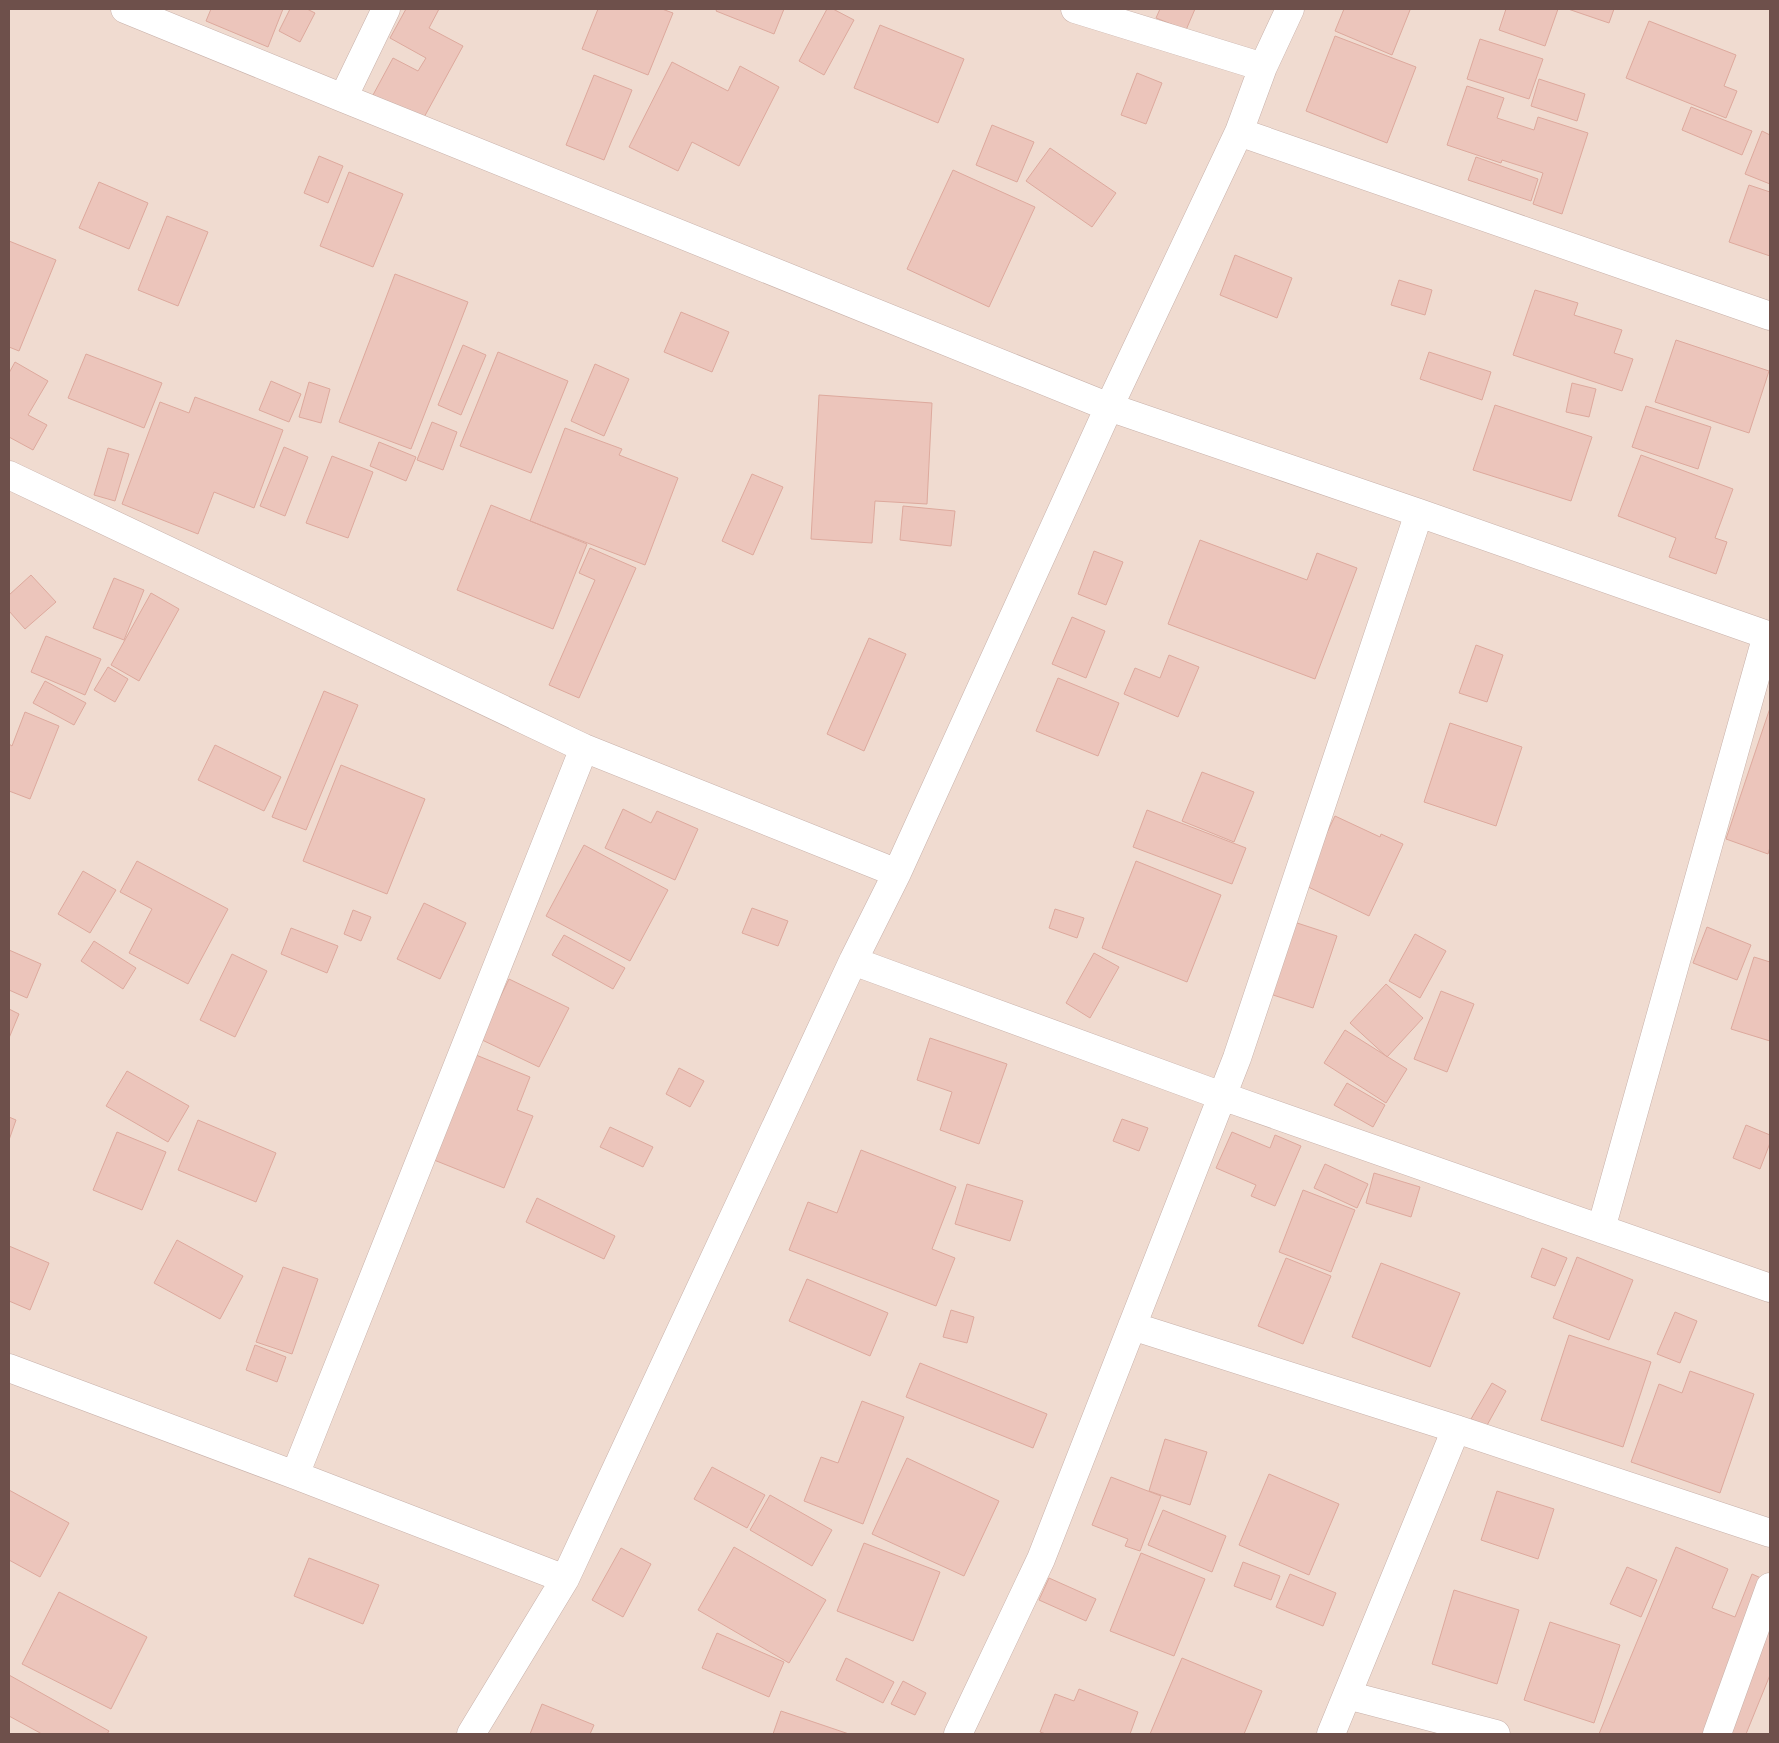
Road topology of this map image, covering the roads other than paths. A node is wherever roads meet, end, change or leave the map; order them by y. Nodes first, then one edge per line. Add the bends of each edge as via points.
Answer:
1 (125, 9) edge
2 (386, 9) edge
3 (1075, 9) edge
4 (1290, 9) edge
5 (1263, 67) junction
6 (343, 98) junction
7 (1240, 132) junction
8 (1770, 316) edge
9 (1109, 407) junction
10 (9, 475) edge
11 (1419, 513) junction
12 (1769, 635) edge
13 (584, 748) junction
14 (897, 873) junction
15 (853, 960) junction
16 (1222, 1096) junction
17 (1601, 1229) junction
18 (1770, 1288) edge
19 (1132, 1326) junction
20 (9, 1368) edge
21 (1456, 1428) junction
22 (295, 1475) junction
23 (1770, 1533) edge
24 (565, 1579) junction
25 (1770, 1587) edge
26 (1347, 1696) junction
27 (471, 1734) edge
28 (958, 1734) edge
29 (1331, 1734) edge
30 (1496, 1734) edge
31 (1717, 1734) edge

1 - 6 street
2 - 6 street
3 - 5 street
4 - 5 street
5 - 7 street
6 - 9 street
7 - 8 street
7 - 9 street
9 - 11 street
9 - 14 street
10 - 13 street
11 - 12 street
11 - 16 street
12 - 17 street
13 - 14 street
13 - 22 street
14 - 15 street
15 - 16 street
15 - 24 street
16 - 17 street
16 - 19 street
17 - 18 street
19 - 21 street
19 - 28 street via 1042,1559
20 - 22 street
21 - 23 street
21 - 26 street
22 - 24 street
24 - 27 street
25 - 31 street
26 - 29 street
26 - 30 street

